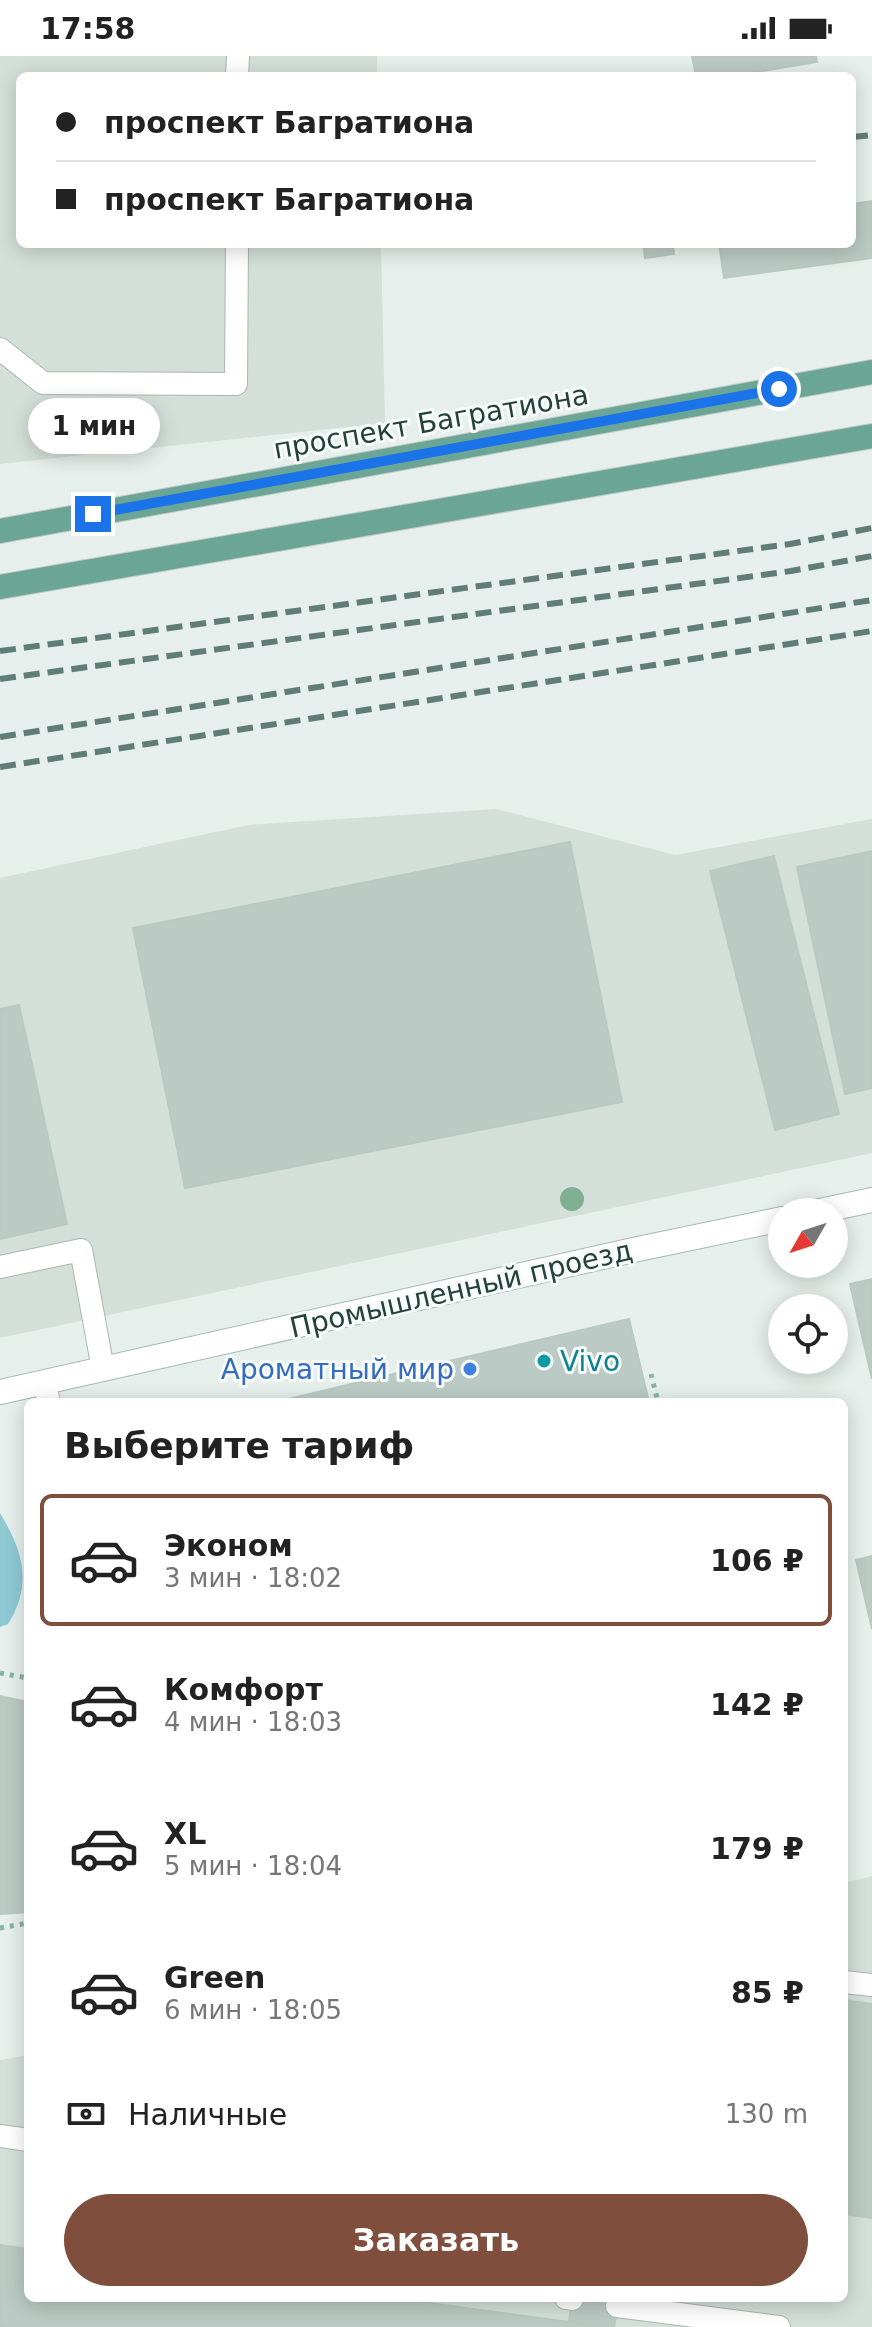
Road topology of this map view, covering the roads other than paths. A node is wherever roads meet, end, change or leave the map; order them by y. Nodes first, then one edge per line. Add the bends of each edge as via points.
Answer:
1 (237, 248) edge
2 (0, 349) edge
3 (872, 372) edge
4 (872, 436) edge
5 (0, 531) edge
6 (0, 587) edge
7 (872, 1200) edge
8 (848, 1205) edge
9 (768, 1222) edge
10 (0, 1267) edge
11 (103, 1369) junction
12 (0, 1392) edge
13 (47, 1392) edge
14 (848, 1982) edge
15 (872, 1985) edge
16 (0, 2136) edge
17 (24, 2139) edge
18 (617, 2306) dead end
19 (779, 2327) edge

1 - 2 lane via 236,384 43,383
3 - 5 main road, проспект Багратиона
4 - 6 main road
7 - 8 street
9 - 11 street, Промышленный проезд
10 - 11 lane via 81,1250
11 - 13 street, Промышленный проезд
12 - 13 street, Промышленный проезд
14 - 15 lane
16 - 17 lane
18 - 19 lane

